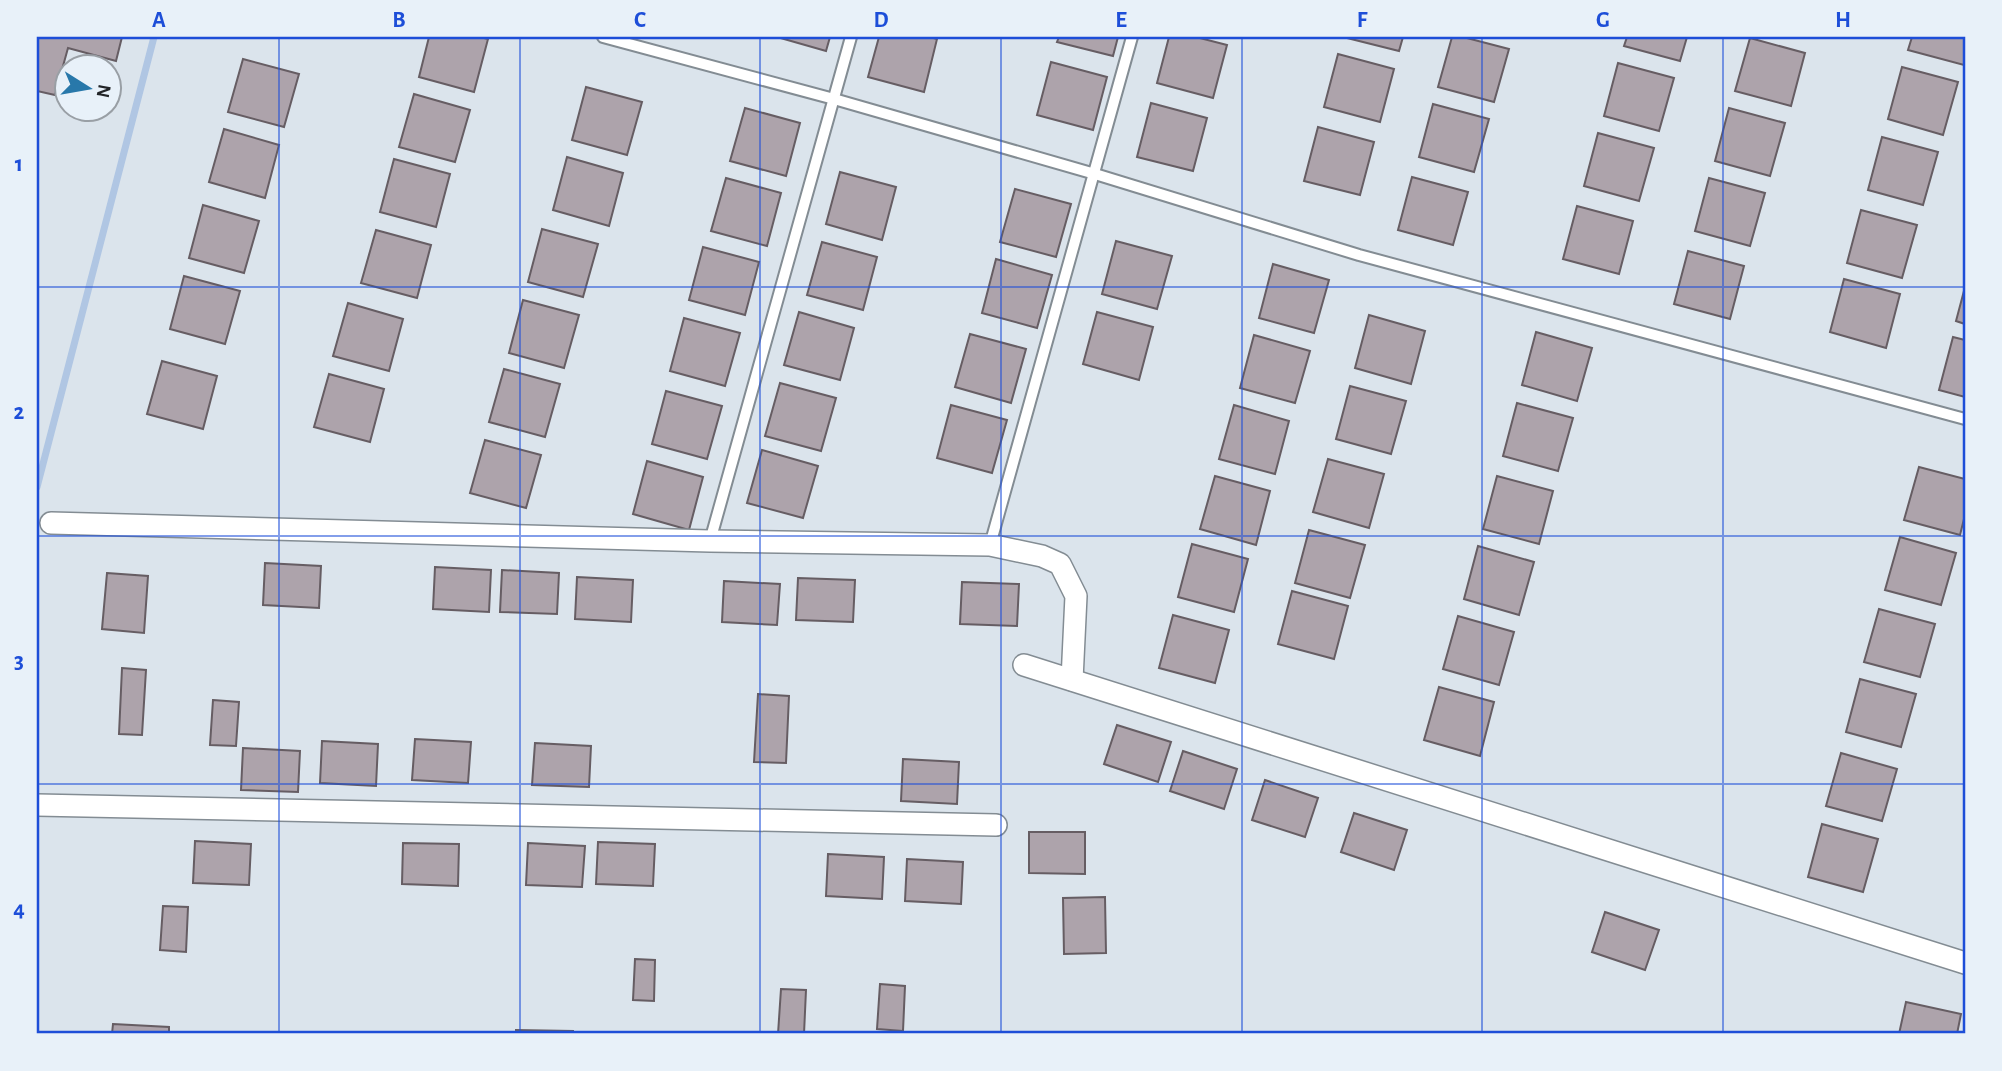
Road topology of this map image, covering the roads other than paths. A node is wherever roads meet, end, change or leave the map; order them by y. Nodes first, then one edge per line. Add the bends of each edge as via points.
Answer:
1 (603, 37) edge
2 (851, 37) edge
3 (1132, 37) edge
4 (834, 99) junction
5 (1095, 174) junction
6 (1965, 419) edge
7 (51, 523) dead end
8 (710, 541) junction
9 (990, 545) junction
10 (1024, 665) dead end
11 (1072, 680) junction
12 (37, 805) edge
13 (996, 825) dead end
14 (1965, 963) edge

1 - 4 lane
2 - 4 lane
3 - 5 lane
4 - 5 lane
4 - 8 lane
5 - 6 lane via 1359,255
5 - 9 lane
7 - 8 street
8 - 9 street
9 - 11 street via 1060,564 1076,596
10 - 11 street
11 - 14 street
12 - 13 street

